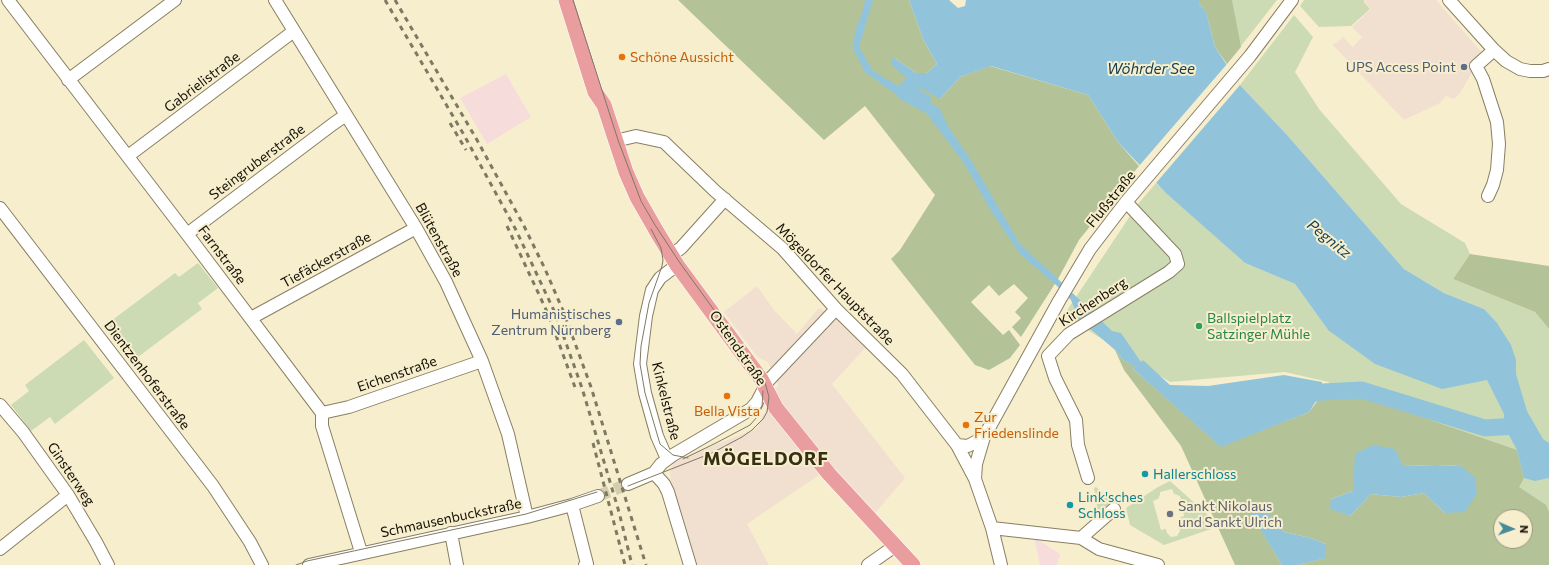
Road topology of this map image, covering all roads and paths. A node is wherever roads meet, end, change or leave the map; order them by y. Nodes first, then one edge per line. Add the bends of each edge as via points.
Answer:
1 (8, 0) edge
2 (175, 0) edge
3 (275, 0) edge
4 (566, 0) edge
5 (576, 0) edge
6 (1292, 0) edge
7 (1449, 0) edge
8 (294, 31) junction
9 (1494, 50) junction
10 (1549, 69) edge
11 (68, 80) junction
12 (604, 105) junction
13 (346, 115) junction
14 (614, 141) junction
15 (128, 156) junction
16 (1488, 196) dead end
17 (724, 199) junction
18 (1126, 202) junction
19 (0, 208) edge
20 (416, 228) junction
21 (188, 234) junction
22 (674, 260) junction
23 (836, 309) junction
24 (251, 318) junction
25 (482, 360) junction
26 (765, 386) junction
27 (0, 405) edge
28 (322, 413) junction
29 (984, 437) junction
30 (957, 445) junction
31 (667, 459) junction
32 (654, 473) junction
33 (975, 478) junction
34 (1088, 478) dead end
35 (628, 484) tunnel mouth
36 (68, 495) junction
37 (598, 496) tunnel mouth
38 (572, 505) junction
39 (1114, 509) dead end
40 (527, 517) junction
41 (992, 528) junction
42 (451, 533) junction
43 (1086, 541) junction
44 (895, 546) junction
45 (0, 549) edge
46 (361, 552) junction
47 (108, 565) edge
48 (262, 565) edge
49 (308, 565) edge
50 (457, 565) edge
51 (586, 565) edge
52 (690, 565) edge
53 (868, 565) edge
54 (913, 565) edge
55 (1001, 565) edge
56 (1158, 565) edge

1 - 11 street, Farnstraße
2 - 11 street
3 - 8 street, Blütenstraße
4 - 12 main road, Ostendstraße via 595,92
5 - 12 main road, Ostendstraße via 604,90
6 - 18 street, Flußstraße via 1236,74
7 - 9 street
8 - 13 street, Blütenstraße
8 - 15 street, Gabrielistraße
9 - 10 street via 1520,69
9 - 16 street via 1476,66 1498,122 1497,170
11 - 15 street, Farnstraße
12 - 14 main road, Ostendstraße
13 - 20 street, Blütenstraße
13 - 21 street, Steingruberstraße
14 - 17 street, Mögeldorfer Hauptstraße via 636,136 664,142
14 - 22 main road, Ostendstraße via 637,197
15 - 21 street, Farnstraße
17 - 22 street, Kinkelstraße via 681,248
17 - 23 street, Mögeldorfer Hauptstraße via 783,249
18 - 29 street, Flußstraße via 1090,249
18 - 34 street, Kirchenberg via 1175,254 1178,264 1069,334 1048,356 1076,420 1078,445
19 - 48 street, Dientzenhoferstraße via 213,486
20 - 24 street, Tiefäckerstraße
20 - 25 street, Blütenstraße via 446,282
21 - 24 street, Farnstraße
22 - 26 main road, Ostendstraße
22 - 31 street, Kinkelstraße via 652,290 640,364 657,436
23 - 26 street
23 - 30 street, Mögeldorfer Hauptstraße via 902,374
24 - 28 street, Farnstraße
25 - 28 street, Eichenstraße via 349,407
25 - 40 street, Blütenstraße via 508,434
26 - 31 street via 751,409
26 - 44 main road, Ostendstraße via 776,408 824,467
27 - 36 street, Ginsterweg via 28,438
28 - 46 street via 322,426
29 - 30 street via 968,446
29 - 33 street, Flußstraße via 976,464
30 - 33 street, Mögeldorfer Hauptstraße
31 - 32 street
32 - 35 street
32 - 52 street via 668,492
33 - 41 street, Mögeldorfer Hauptstraße
36 - 45 street
36 - 47 street, Ginsterweg
37 - 38 street, Schmausenbuckstraße
38 - 40 street, Schmausenbuckstraße
38 - 51 street
39 - 43 street
40 - 42 street, Schmausenbuckstraße
41 - 43 street
41 - 55 street, Mögeldorfer Hauptstraße
42 - 46 street, Schmausenbuckstraße
42 - 50 street
43 - 56 street via 1099,549
44 - 53 street
44 - 54 main road, Ostendstraße
46 - 49 street, Schmausenbuckstraße

